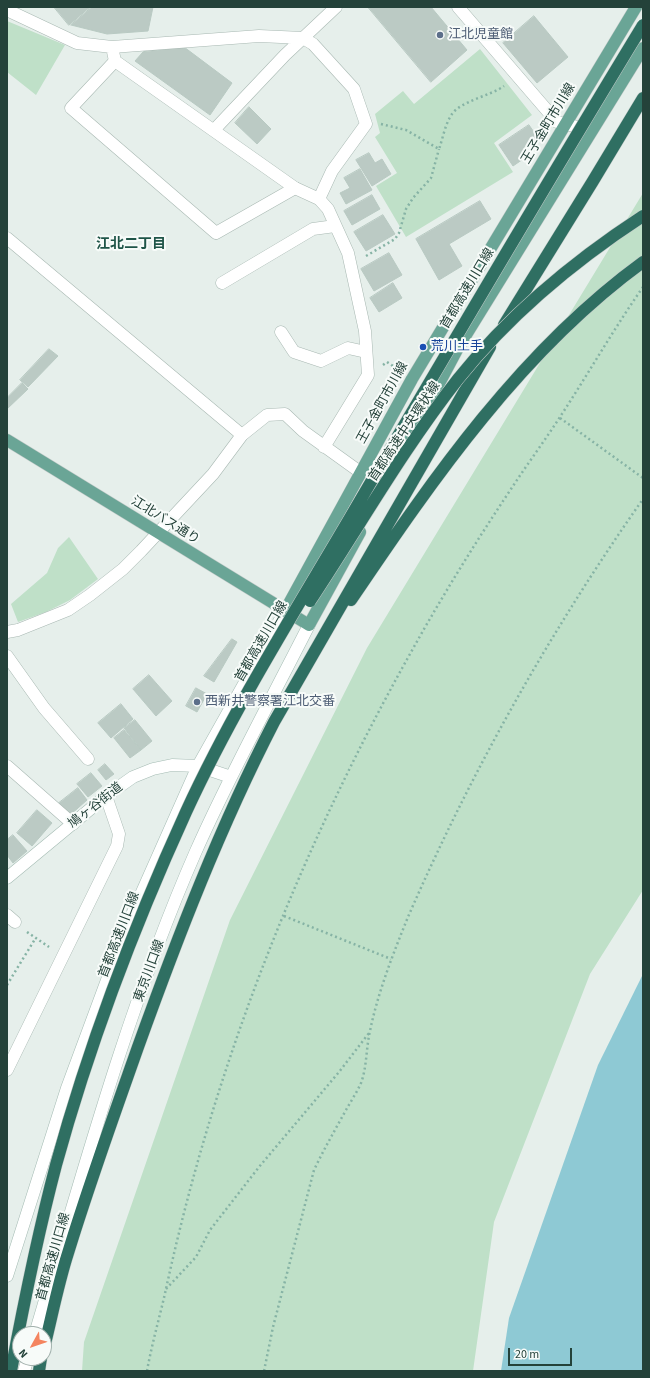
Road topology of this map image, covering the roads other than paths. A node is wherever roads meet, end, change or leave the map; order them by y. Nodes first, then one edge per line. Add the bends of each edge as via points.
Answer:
1 (336, 7) edge
2 (458, 7) edge
3 (636, 7) edge
4 (7, 10) edge
5 (643, 24) edge
6 (303, 38) junction
7 (112, 47) junction
8 (643, 48) edge
9 (115, 62) junction
10 (643, 98) edge
11 (565, 125) junction
12 (214, 130) junction
13 (591, 130) junction
14 (295, 188) junction
15 (319, 199) junction
16 (643, 216) edge
17 (335, 226) junction
18 (7, 238) edge
19 (643, 262) edge
20 (222, 282) dead end
21 (281, 332) dead end
22 (366, 352) junction
23 (242, 435) junction
24 (7, 440) edge
25 (324, 447) junction
26 (360, 472) junction
27 (157, 533) junction
28 (285, 611) junction
29 (309, 625) junction
30 (7, 632) edge
31 (7, 656) edge
32 (294, 687) junction
33 (240, 709) junction
34 (88, 759) dead end
35 (7, 766) edge
36 (198, 766) junction
37 (231, 777) junction
38 (106, 796) junction
39 (73, 824) junction
40 (7, 878) edge
41 (7, 1070) edge
42 (7, 1276) edge
43 (37, 1326) edge
44 (50, 1326) edge
45 (11, 1371) edge

1 - 6 street
2 - 11 street via 557,122
3 - 11 main road, 王子金町市川線
4 - 7 street via 77,43
5 - 33 highway, 首都高速川口線, bridge via 476,302
6 - 7 street via 260,36
6 - 12 street
6 - 15 street via 312,44 354,89 366,124 332,171
7 - 9 street
8 - 13 main road
9 - 12 street
9 - 14 street via 71,108 216,233
10 - 32 highway, 首都高速川口線, bridge via 472,376
11 - 13 street
11 - 26 main road, 王子金町市川線 via 412,379
12 - 14 street
13 - 29 main road via 459,346
14 - 15 street
15 - 17 street via 328,209
16 - 33 highway, 首都高速中央環状線, bridge via 585,256 534,298 459,379 427,422
17 - 20 street via 313,229
17 - 22 street via 348,253
18 - 23 street
19 - 32 highway, 首都高速川口線 via 576,315 501,397 399,529
21 - 22 street via 294,352 322,361 348,348
22 - 25 street via 368,376
23 - 25 street via 267,415 285,414 303,432
23 - 27 street via 213,474
24 - 27 main road, 江北バス通り
25 - 26 street
26 - 28 main road, 王子金町市川線
27 - 28 main road, 江北バス通り
27 - 30 street via 123,569 68,610
28 - 29 main road, 江北バス通り
28 - 36 street
29 - 37 street, 東京川口線
31 - 34 street via 44,708
32 - 44 highway, 首都高速川口線 via 256,758 204,871 174,947 68,1254
33 - 45 highway, 首都高速川口線, bridge via 186,812 135,932 88,1061 56,1165
35 - 39 street
36 - 37 street, 鳩ヶ谷街道
36 - 38 street, 鳩ヶ谷街道 via 172,765 153,769 133,777
36 - 42 street via 127,926 67,1088
37 - 43 street, 東京川口線 via 196,852 164,933 102,1104
38 - 39 street, 鳩ヶ谷街道
38 - 41 street via 119,834 117,846
39 - 40 street, 鳩ヶ谷街道

